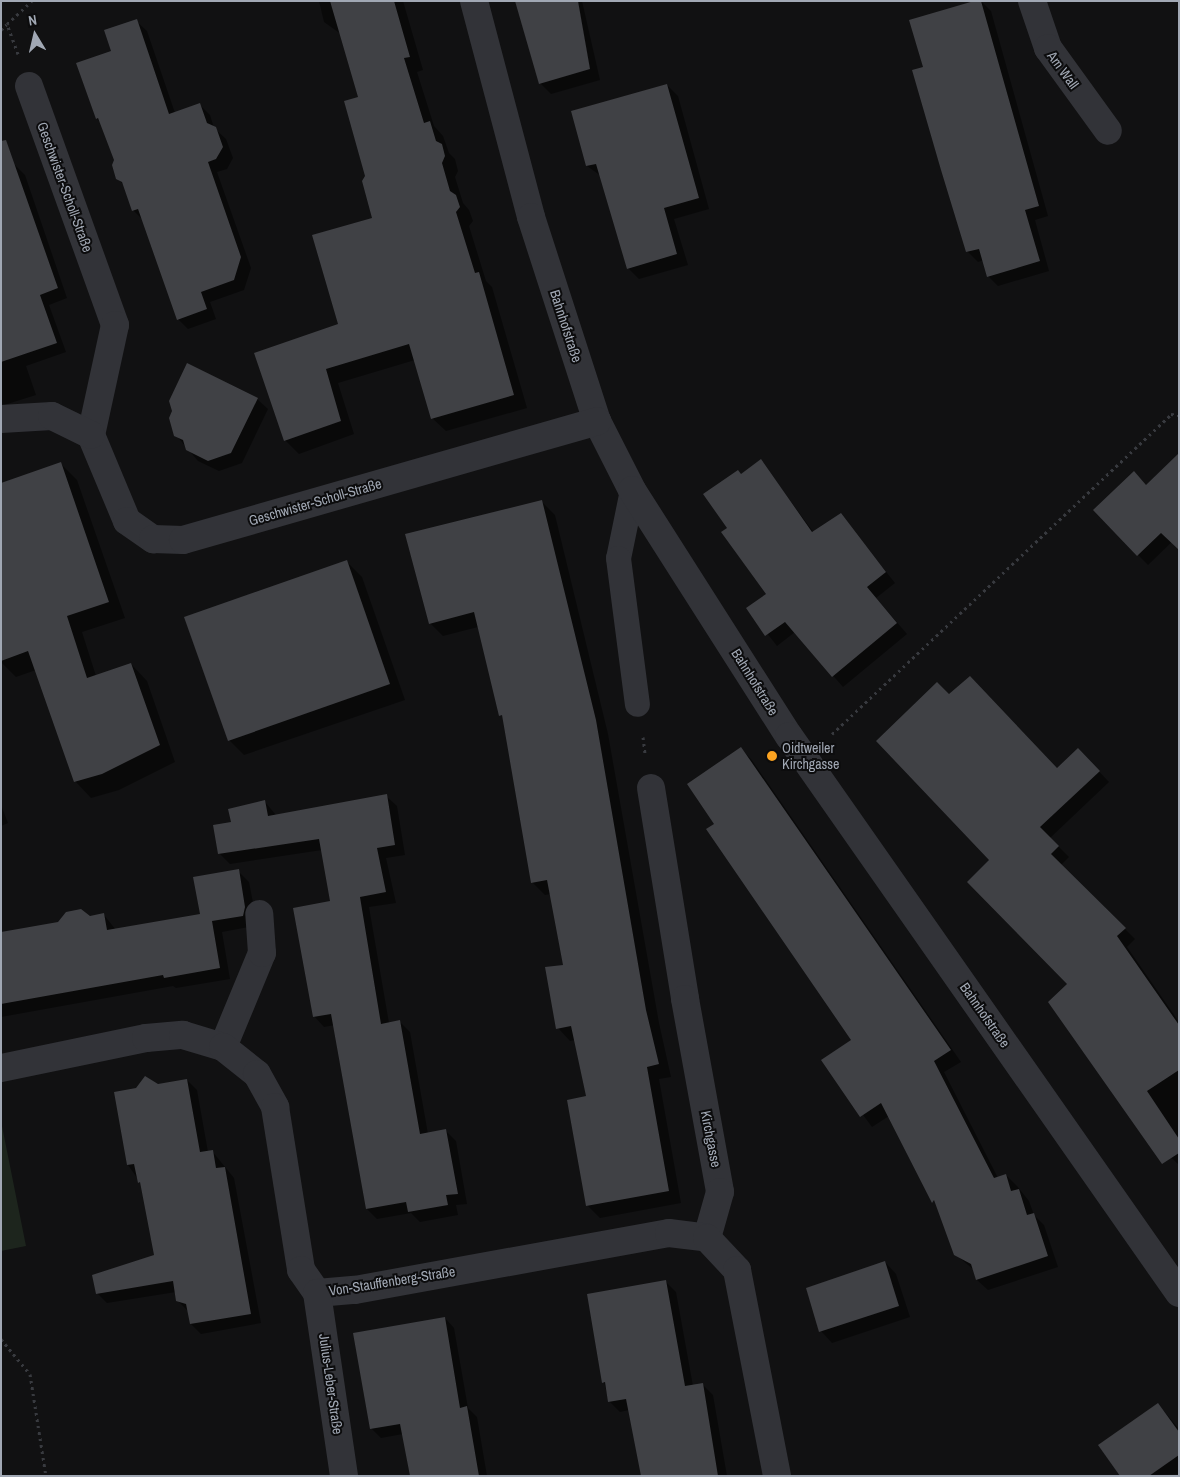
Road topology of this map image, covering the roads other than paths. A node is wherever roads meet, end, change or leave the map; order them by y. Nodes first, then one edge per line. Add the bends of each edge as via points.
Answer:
1 (474, 1) edge
2 (1032, 1) edge
3 (29, 86) road end
4 (1108, 131) dead end
5 (1, 419) edge
6 (597, 421) junction
7 (91, 434) junction
8 (632, 490) junction
9 (637, 704) road end
10 (651, 788) road end
11 (259, 914) dead end
12 (222, 1047) junction
13 (1, 1068) edge
14 (707, 1238) junction
15 (317, 1293) junction
16 (1179, 1293) edge
17 (344, 1476) edge
18 (777, 1476) edge

1 - 6 street, Bahnhofstraße via 531,217
2 - 4 street, Am Wall via 1048,48
3 - 7 street, Geschwister-Scholl-Straße via 115,325
5 - 7 street via 52,416
6 - 7 street, Geschwister-Scholl-Straße via 183,540 153,539 127,521
6 - 8 street, Bahnhofstraße
8 - 9 lane via 618,558
8 - 16 street, Bahnhofstraße via 806,759
10 - 14 street, Kirchgasse via 720,1192
11 - 12 street via 262,952
12 - 13 street, Von-Stauffenberg-Straße via 182,1035 146,1038
12 - 15 street, Von-Stauffenberg-Straße via 257,1074 275,1107 301,1270
14 - 15 street, Von-Stauffenberg-Straße via 669,1233 355,1290
14 - 18 street via 737,1270
15 - 17 street, Julius-Leber-Straße

